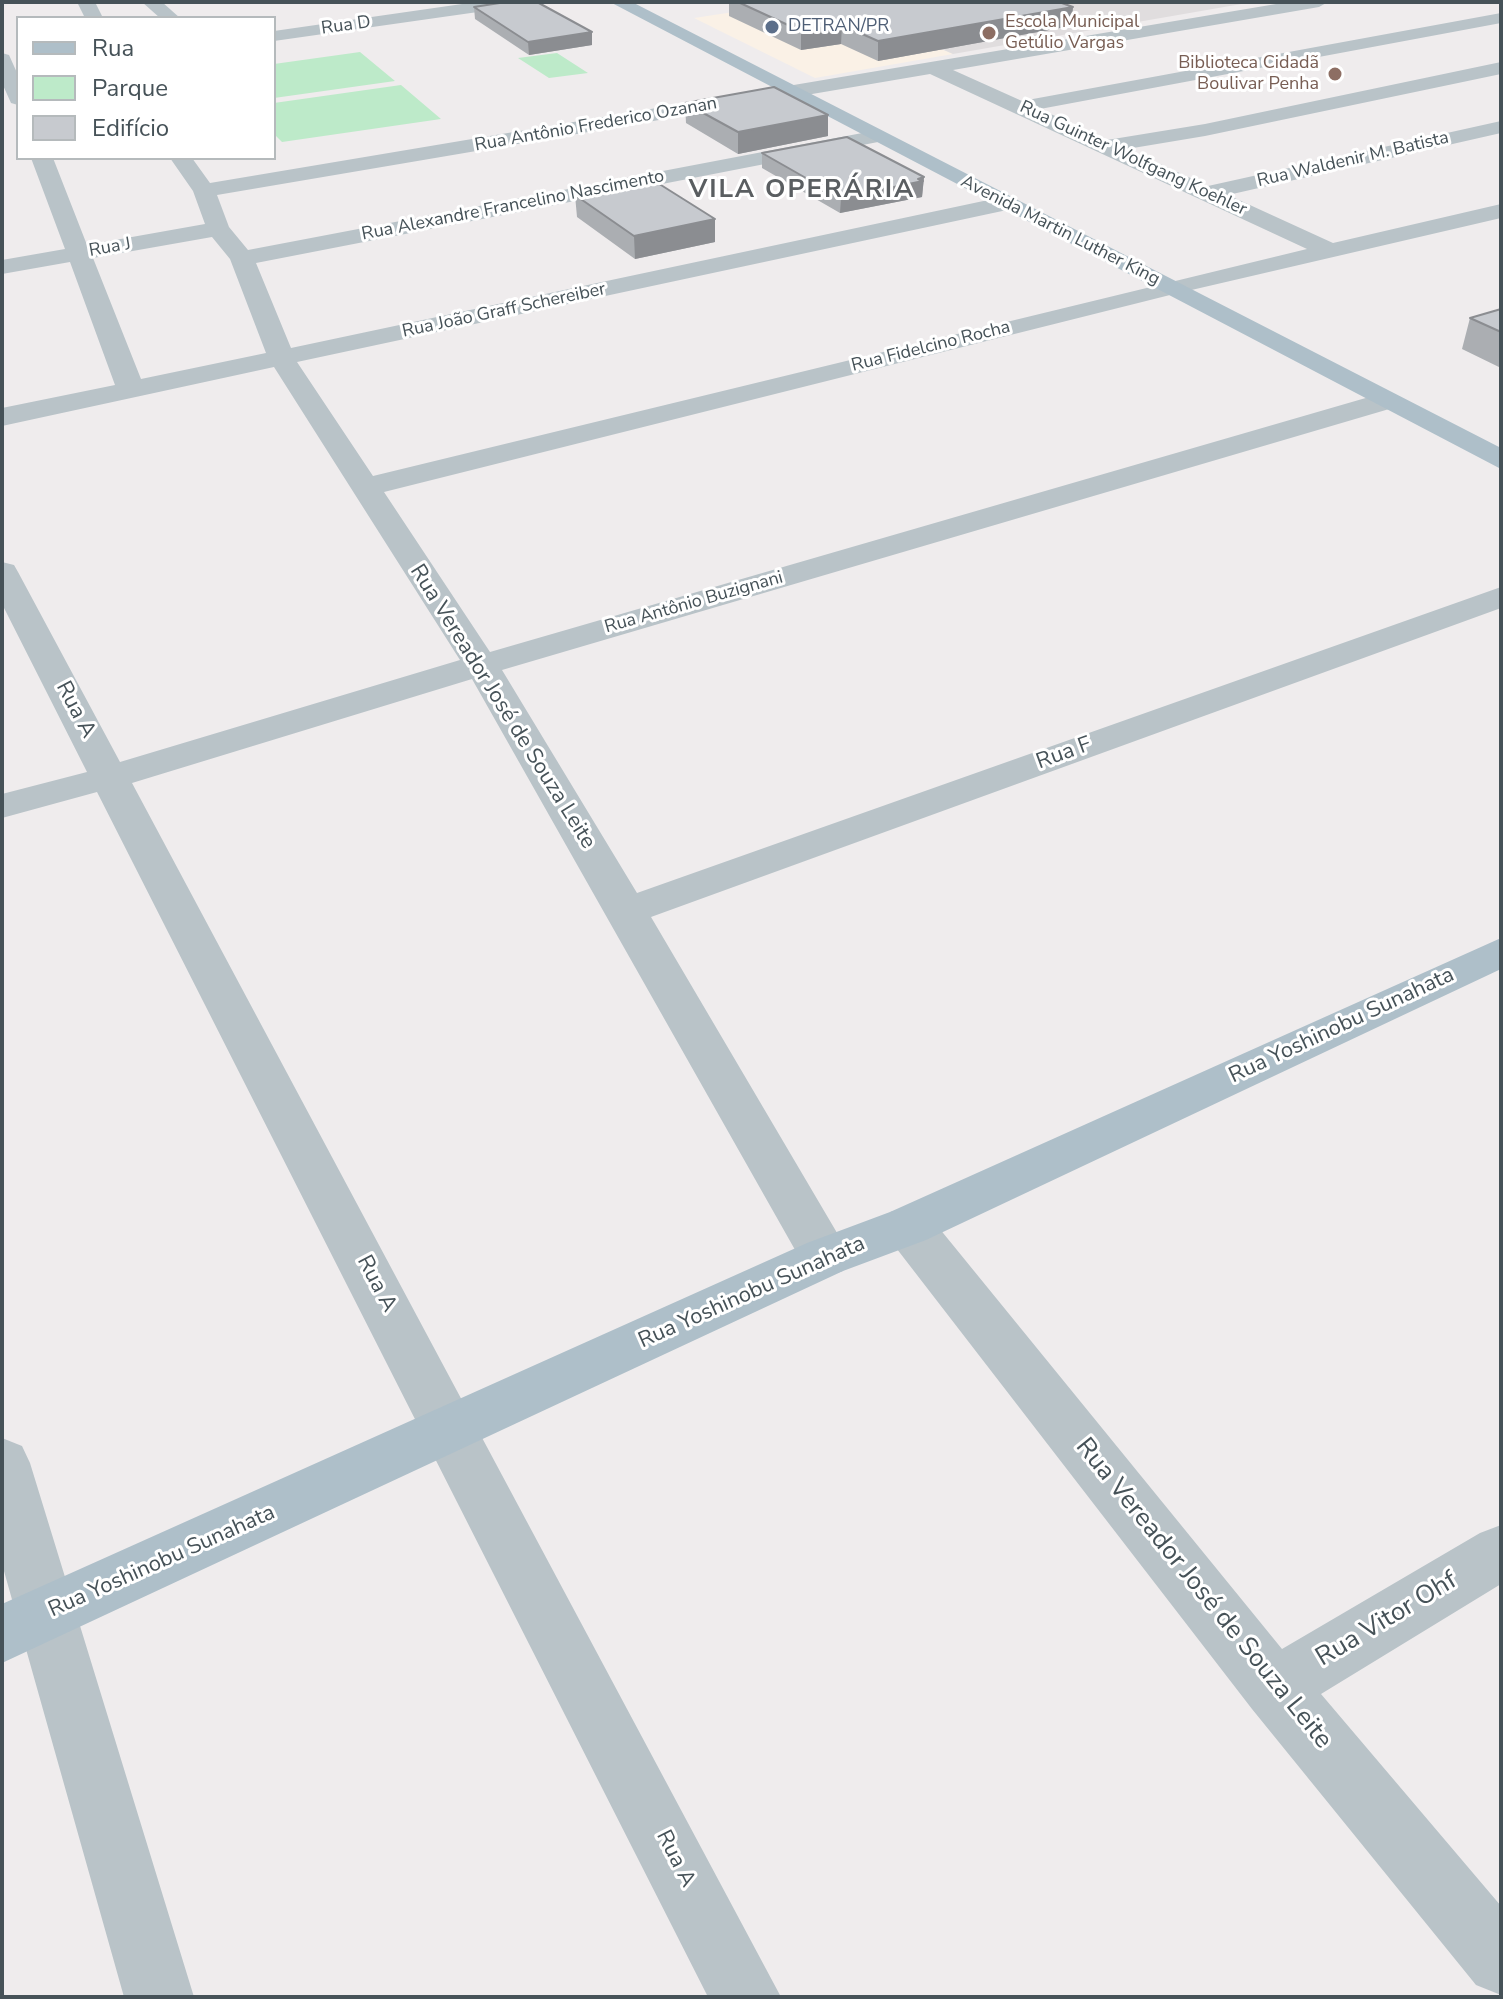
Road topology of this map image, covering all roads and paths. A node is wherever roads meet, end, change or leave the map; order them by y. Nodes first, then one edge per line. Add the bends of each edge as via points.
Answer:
1 (151, 2) edge
2 (513, 2) edge
3 (619, 2) edge
4 (1319, 2) edge
5 (446, 6) edge
6 (307, 11) dead end
7 (168, 16) edge
8 (1495, 23) edge
9 (1191, 25) junction
10 (331, 28) junction
11 (1421, 32) junction
12 (276, 36) edge
13 (1461, 45) dead end
14 (1324, 50) junction
15 (1282, 58) junction
16 (2, 59) edge
17 (1497, 60) edge
18 (936, 69) junction
19 (1208, 71) junction
20 (1421, 86) junction
21 (1250, 87) dead end
22 (792, 92) junction
23 (1114, 92) junction
24 (16, 93) edge
25 (1378, 95) junction
26 (1278, 97) dead end
27 (1140, 103) dead end
28 (1407, 105) dead end
29 (1021, 107) junction
30 (1307, 108) junction
31 (1166, 114) dead end
32 (1437, 116) dead end
33 (1205, 130) junction
34 (1494, 132) edge
35 (878, 136) junction
36 (1107, 146) junction
37 (43, 160) edge
38 (182, 160) edge
39 (204, 191) junction
40 (1206, 193) junction
41 (1007, 203) junction
42 (1501, 211) edge
43 (218, 229) junction
44 (1329, 250) junction
45 (80, 253) junction
46 (242, 258) junction
47 (2, 267) edge
48 (1169, 288) junction
49 (282, 359) junction
50 (131, 390) junction
51 (1386, 401) junction
52 (2, 417) edge
53 (1501, 460) edge
54 (363, 488) junction
55 (2, 572) edge
56 (1501, 597) edge
57 (481, 665) junction
58 (111, 777) junction
59 (2, 806) edge
60 (627, 911) junction
61 (1501, 952) edge
62 (908, 1226) junction
63 (825, 1257) junction
64 (452, 1429) junction
65 (2, 1463) edge
66 (1501, 1552) edge
67 (25, 1624) edge
68 (1274, 1688) junction
69 (1501, 1960) edge
70 (159, 1997) edge
71 (746, 1997) edge

1 - 7 street
2 - 5 street, Rua D
3 - 22 main road, Avenida Martin Luther King
4 - 9 street, Rua Antônio Frederico Ozanan
5 - 10 street, Rua D
6 - 10 street
8 - 11 street
9 - 15 street
9 - 18 street, Rua Antônio Frederico Ozanan
10 - 12 street, Rua D
11 - 13 street
11 - 14 street
14 - 15 street
14 - 20 street
15 - 19 street
16 - 24 street
17 - 20 street
18 - 22 street, Rua Antônio Frederico Ozanan
18 - 29 street, Rua Guinter Wolfgang Koehler
19 - 21 street
19 - 23 street
20 - 25 street
22 - 35 main road, Avenida Martin Luther King
22 - 39 street, Rua Antônio Frederico Ozanan
23 - 27 street
23 - 29 street
25 - 28 street
25 - 30 street
26 - 30 street
29 - 36 street, Rua Guinter Wolfgang Koehler
30 - 33 street
31 - 33 street
32 - 34 street
33 - 36 street
34 - 40 street, Rua Waldenir M. Batista
35 - 41 main road, Avenida Martin Luther King
35 - 46 street, Rua Alexandre Francelino Nascimento
36 - 40 street, Rua Guinter Wolfgang Koehler
37 - 45 street
38 - 39 street, Rua Vereador José de Souza Leite
39 - 43 street, Rua Vereador José de Souza Leite
40 - 44 street, Rua Guinter Wolfgang Koehler
41 - 48 main road, Avenida Martin Luther King
41 - 49 street, Rua João Graff Schereiber
42 - 44 street, Rua Fidelcino Rocha
43 - 45 street, Rua J
43 - 46 street, Rua Vereador José de Souza Leite
44 - 48 street, Rua Fidelcino Rocha
45 - 47 street, Rua J
45 - 50 street
46 - 49 street, Rua Vereador José de Souza Leite
48 - 51 main road, Avenida Martin Luther King
48 - 54 street, Rua Fidelcino Rocha
49 - 50 street, Rua João Graff Schereiber
49 - 54 street, Rua Vereador José de Souza Leite
50 - 52 street, Rua João Graff Schereiber
51 - 53 main road, Avenida Martin Luther King
51 - 57 street, Rua Antônio Buzignani
54 - 57 street, Rua Vereador José de Souza Leite
55 - 58 street, Rua A
56 - 60 street, Rua F
57 - 58 street, Rua Antônio Buzignani
57 - 60 street, Rua Vereador José de Souza Leite
58 - 59 street, Rua Antônio Buzignani
58 - 64 street, Rua A
60 - 63 street, Rua Vereador José de Souza Leite
61 - 62 main road, Rua Yoshinobu Sunahata
62 - 63 main road, Rua Yoshinobu Sunahata
62 - 68 street, Rua Vereador José de Souza Leite
63 - 64 main road, Rua Yoshinobu Sunahata
64 - 67 main road, Rua Yoshinobu Sunahata
64 - 71 street, Rua A
65 - 67 street
66 - 68 street, Rua Vitor Ohf
67 - 70 street
68 - 69 street, Rua Vereador José de Souza Leite

